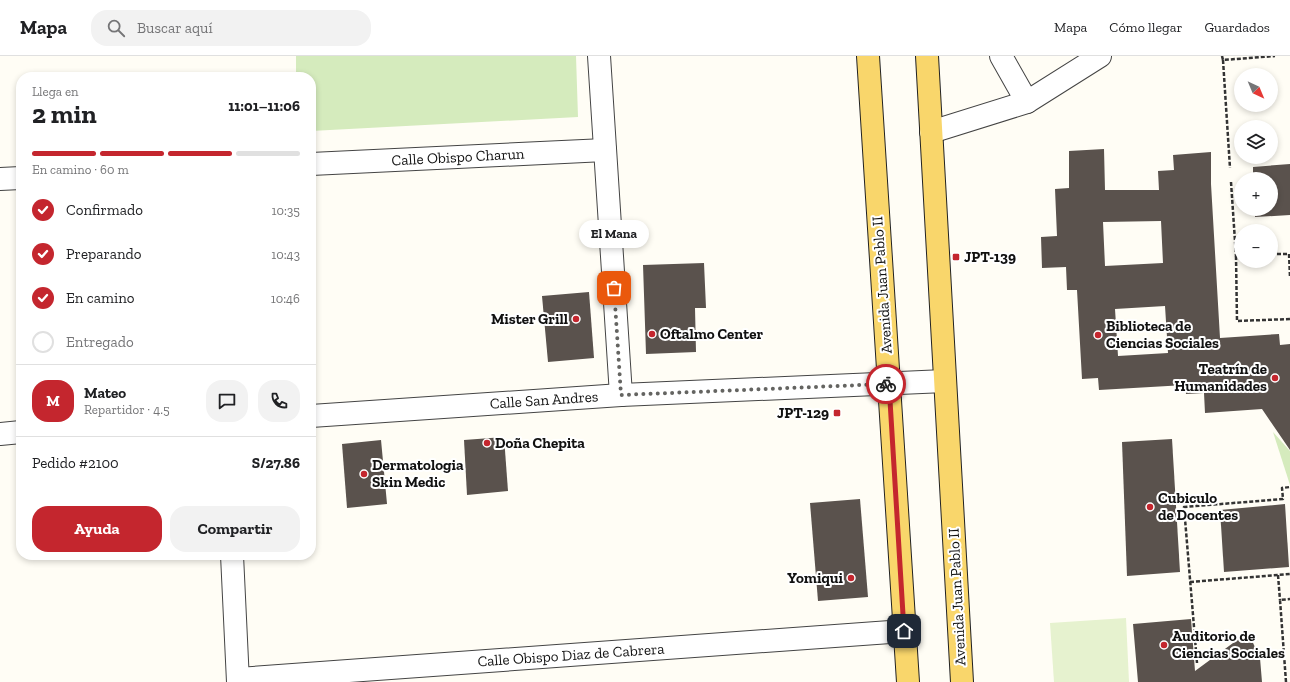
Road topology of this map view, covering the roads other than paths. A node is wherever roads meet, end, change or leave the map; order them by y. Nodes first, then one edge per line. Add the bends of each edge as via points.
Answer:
1 (599, 56) edge
2 (868, 56) edge
3 (927, 56) edge
4 (1001, 56) edge
5 (1100, 56) edge
6 (1027, 102) junction
7 (931, 132) junction
8 (605, 150) junction
9 (316, 164) edge
10 (16, 178) edge
11 (0, 179) edge
12 (945, 381) junction
13 (889, 384) junction
14 (621, 395) junction
15 (316, 416) edge
16 (16, 432) edge
17 (0, 434) edge
18 (232, 560) edge
19 (904, 631) junction
20 (238, 681) edge
21 (908, 682) edge
22 (962, 682) edge

1 - 8 street
2 - 13 main road, Avenida Juan Pablo II
3 - 7 main road, Avenida Juan Pablo II
4 - 6 street
5 - 6 street
6 - 7 street
7 - 12 main road, Avenida Juan Pablo II
8 - 9 street, Calle Obispo Charun
8 - 14 street
10 - 11 street
12 - 13 street, Calle San Andres
12 - 22 main road, Avenida Juan Pablo II
13 - 14 street, Calle San Andres
13 - 19 main road, Avenida Juan Pablo II
14 - 15 street, Calle San Andres
16 - 17 street
18 - 20 street
19 - 20 street, Calle Obispo Diaz de Cabrera
19 - 21 main road, Avenida Juan Pablo II

